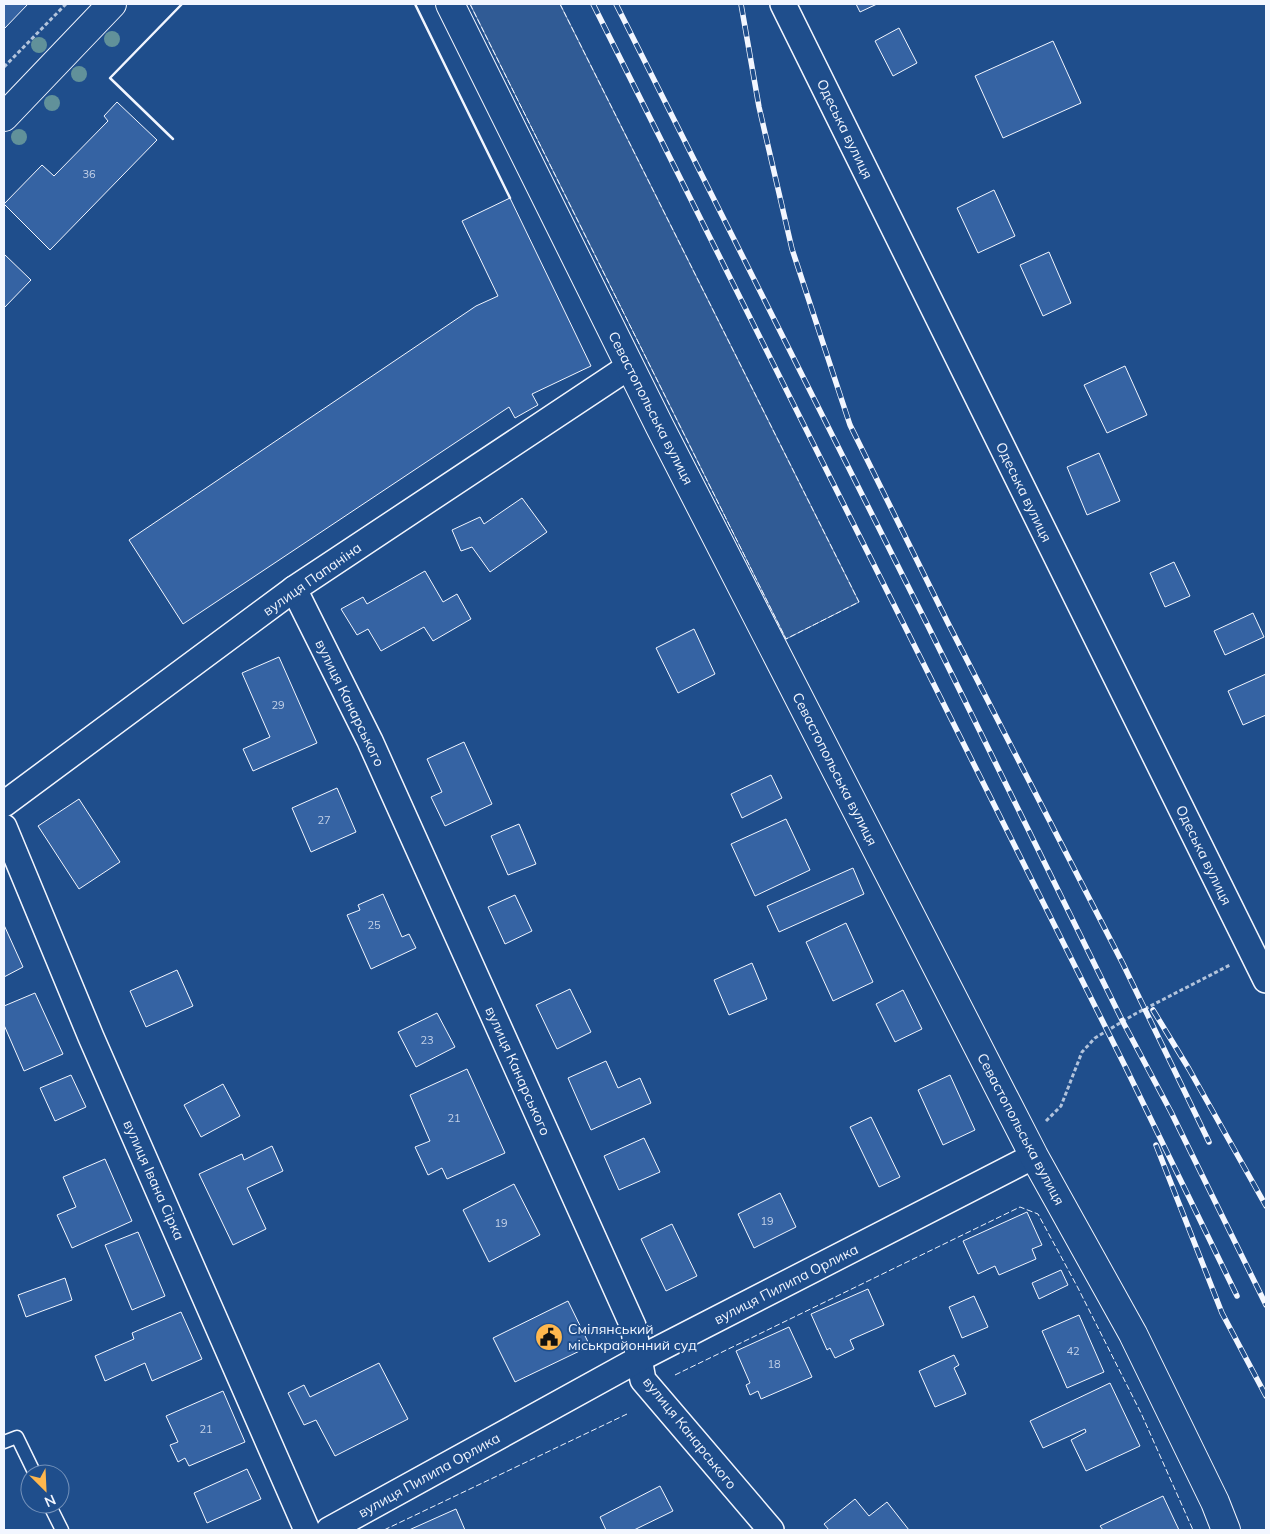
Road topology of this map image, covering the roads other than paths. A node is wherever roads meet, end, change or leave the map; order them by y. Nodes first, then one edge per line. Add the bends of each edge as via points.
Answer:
1 (450, 4) edge
2 (784, 4) edge
3 (102, 7) edge
4 (4, 117) edge
5 (630, 366) junction
6 (294, 589) junction
7 (4, 804) edge
8 (4, 827) edge
9 (1259, 950) edge
10 (1266, 980) edge
11 (1034, 1156) junction
12 (639, 1359) junction
13 (4, 1442) edge
14 (30, 1464) edge
15 (54, 1514) edge
16 (62, 1530) edge
17 (307, 1530) edge
18 (329, 1530) edge
19 (771, 1530) edge
20 (1226, 1530) edge

1 - 5 main road, Севастопольська вулиця
2 - 9 street, Одеська вулиця
3 - 4 main road
5 - 6 street, вулиця Папаніна
5 - 11 main road, Севастопольська вулиця
6 - 7 street, вулиця Папаніна
6 - 12 street, вулиця Канарського via 370,742 633,1326
8 - 17 street, вулиця Івана Сірка via 91,1038
9 - 10 street, Одеська вулиця
11 - 12 street, вулиця Пилипа Орлика
11 - 20 main road, Севастопольська вулиця via 1134,1334
12 - 18 street, вулиця Пилипа Орлика
12 - 19 street, вулиця Канарського via 643,1380
13 - 14 lane via 16,1437
15 - 16 lane

